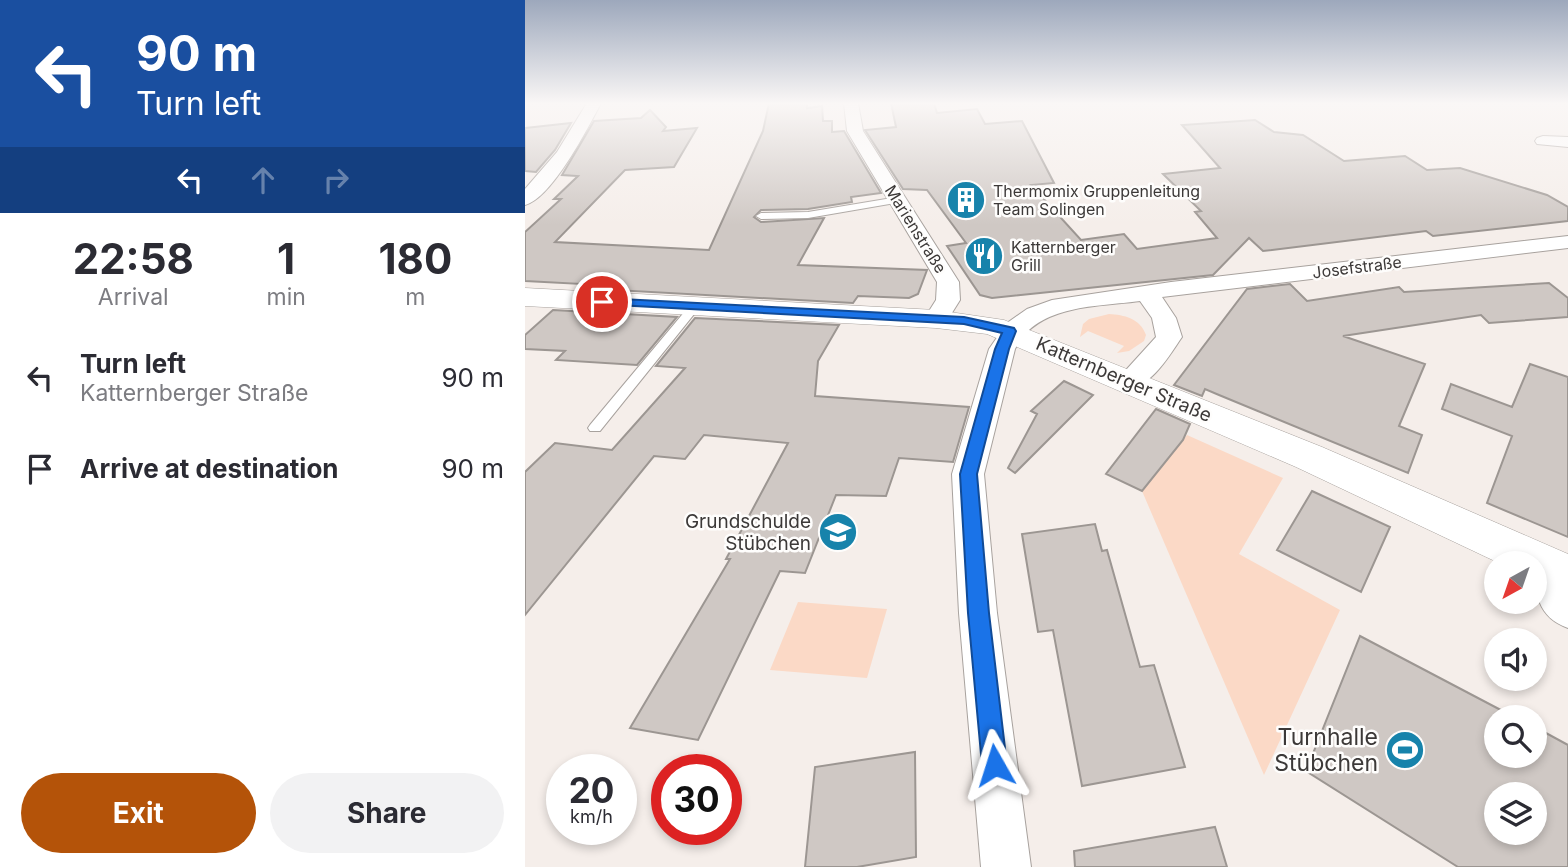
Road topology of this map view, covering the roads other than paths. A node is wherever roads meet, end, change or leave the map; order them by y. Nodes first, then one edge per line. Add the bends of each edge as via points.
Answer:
1 (571, 143) edge
2 (863, 143) edge
3 (525, 199) edge
4 (898, 200) junction
5 (761, 216) dead end
6 (1568, 242) edge
7 (1147, 293) junction
8 (525, 297) edge
9 (695, 306) junction
10 (936, 319) junction
11 (1010, 331) junction
12 (1130, 381) junction
13 (596, 428) dead end
14 (1510, 551) edge
15 (1547, 567) edge
16 (1568, 574) edge
17 (1547, 583) edge
18 (1568, 611) edge
19 (1006, 867) edge

1 - 3 street via 548,178
2 - 4 street, Marienstraße
4 - 5 lane via 808,215
4 - 10 street, Marienstraße via 947,282 948,300
6 - 7 street, Josefstraße
7 - 11 street, Josefstraße via 1052,307
7 - 12 street via 1164,318 1169,337
8 - 9 street, Katternberger Straße
9 - 10 street, Katternberger Straße
9 - 13 lane
10 - 11 street, Katternberger Straße
11 - 12 street, Katternberger Straße
11 - 19 street via 968,474
12 - 14 street, Katternberger Straße via 1401,497
15 - 16 street, Katternberger Straße
17 - 18 street

